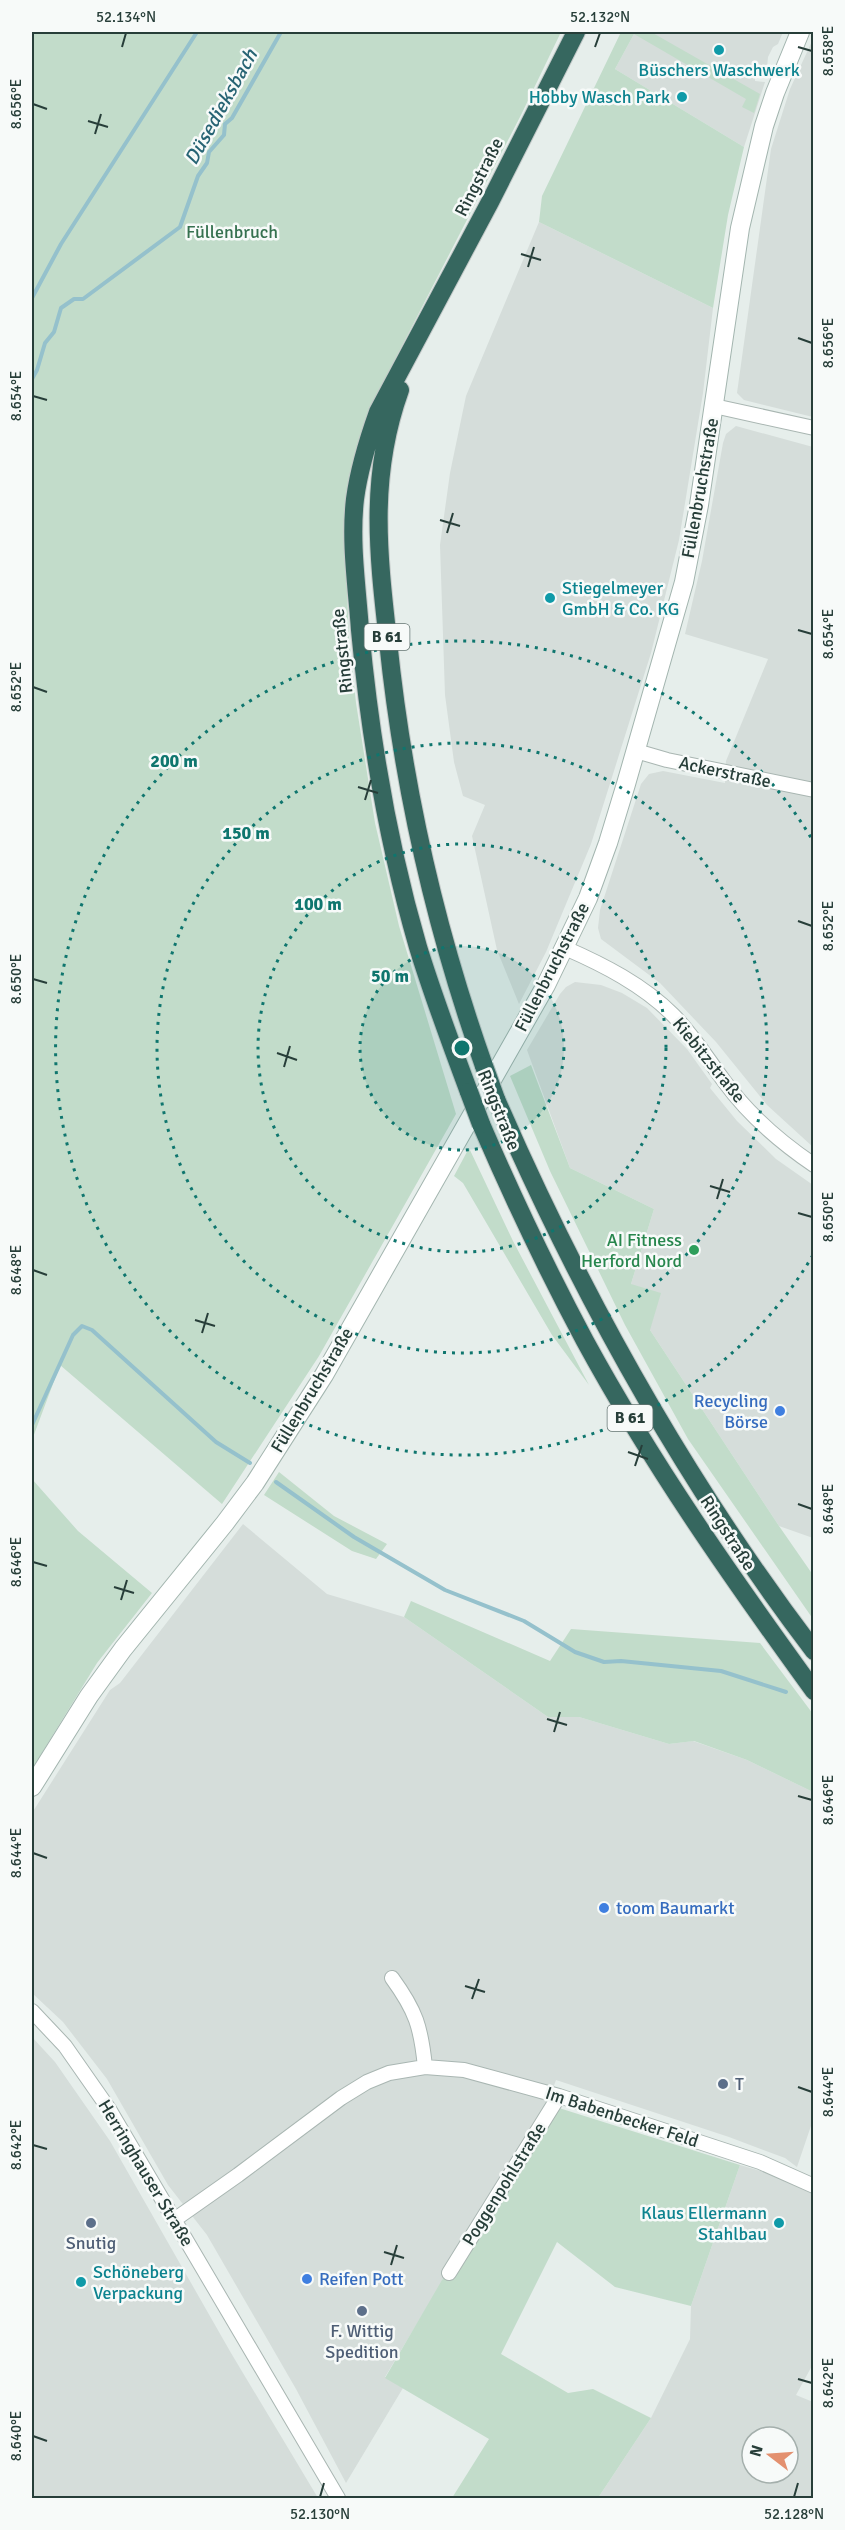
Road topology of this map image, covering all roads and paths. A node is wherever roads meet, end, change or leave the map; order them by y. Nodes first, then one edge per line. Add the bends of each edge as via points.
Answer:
1 (576, 32) edge
2 (800, 32) edge
3 (417, 340) junction
4 (714, 406) junction
5 (813, 428) edge
6 (636, 751) junction
7 (813, 790) edge
8 (565, 948) junction
9 (813, 1165) edge
10 (813, 1651) edge
11 (813, 1691) edge
12 (32, 1787) edge
13 (392, 1978) dead end
14 (32, 2011) edge
15 (425, 2067) junction
16 (559, 2096) junction
17 (813, 2186) edge
18 (174, 2220) junction
19 (450, 2273) dead end
20 (338, 2499) edge

1 - 3 highway, Ringstraße / B 61
2 - 4 street, Füllenbruchstraße via 775,93 755,160 740,228
3 - 10 highway, Ringstraße / B 61, bridge via 383,450 377,521 396,713 420,851 461,1002 496,1099 534,1185 619,1353 681,1458
3 - 11 highway, Ringstraße / B 61, bridge via 378,412 367,443 355,501 355,570 372,727 395,856 418,946 481,1124 513,1198 586,1343 736,1584
4 - 5 street
4 - 6 street, Füllenbruchstraße via 684,582
6 - 7 street, Ackerstraße
6 - 8 street, Füllenbruchstraße via 608,843
8 - 9 street, Kiebitzstraße via 613,970 673,1015 745,1105 788,1147
8 - 12 street, Füllenbruchstraße via 324,1375 255,1483 130,1640 89,1696
13 - 15 street via 407,1999 422,2033
14 - 18 street, Herringhauser Straße via 84,2071
15 - 16 street, Im Babenbecker Feld via 464,2070
15 - 18 street, Im Babenbecker Feld via 367,2082
16 - 17 street, Im Babenbecker Feld via 760,2162
16 - 19 street, Poggenpohlstraße
18 - 20 street, Herringhauser Straße

